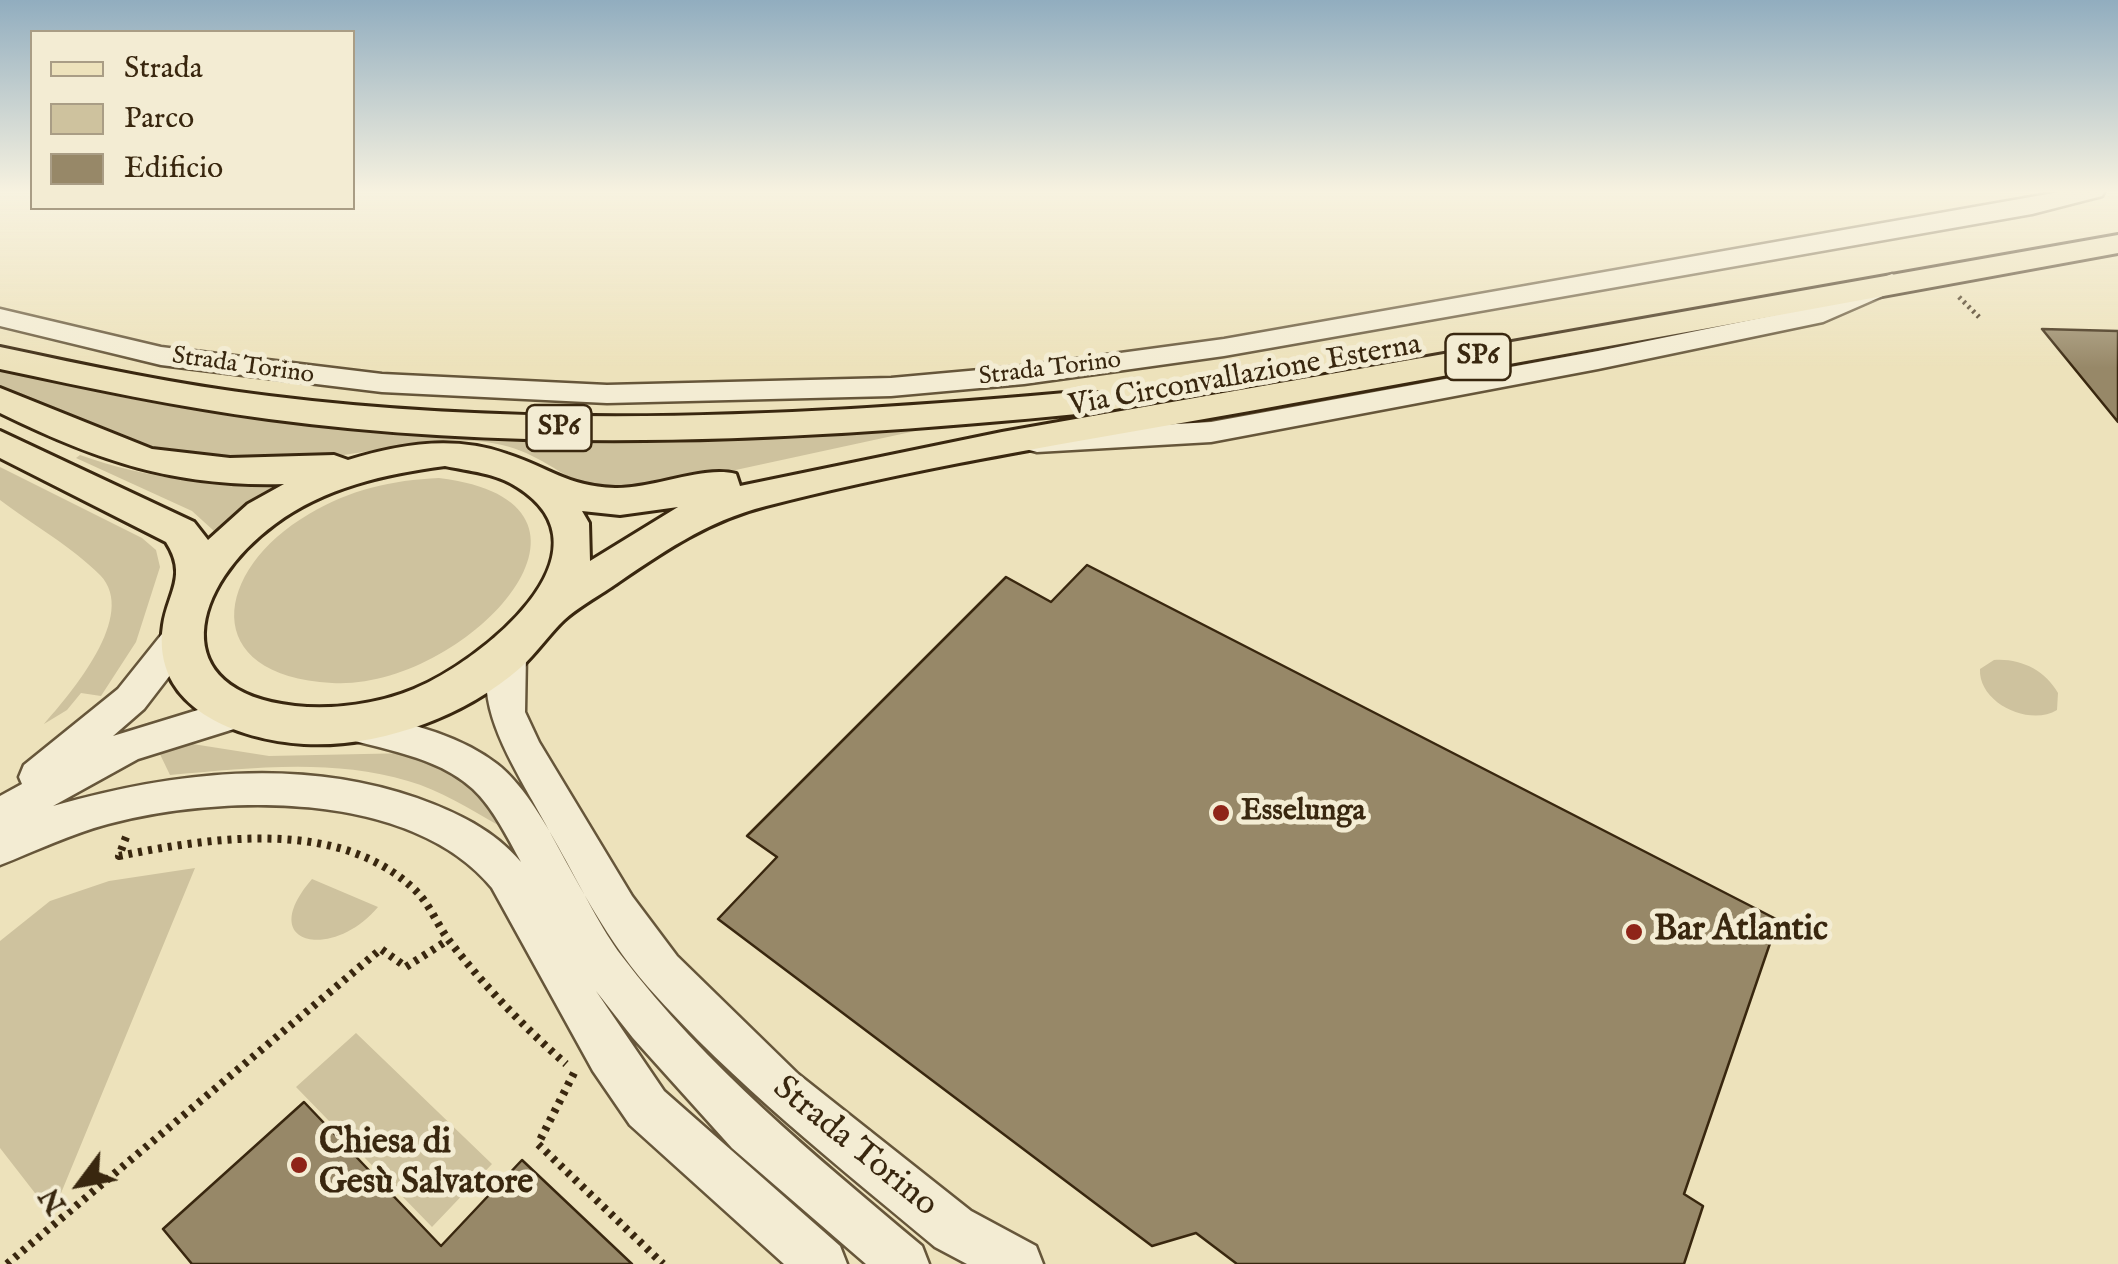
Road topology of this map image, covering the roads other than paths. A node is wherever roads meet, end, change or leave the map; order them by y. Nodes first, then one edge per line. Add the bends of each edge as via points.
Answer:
1 (1780, 250) edge
2 (1965, 250) edge
3 (2082, 250) edge
4 (0, 317) edge
5 (0, 358) edge
6 (1122, 398) junction
7 (0, 399) edge
8 (0, 443) edge
9 (365, 466) junction
10 (552, 491) junction
11 (198, 583) junction
12 (551, 608) junction
13 (182, 634) junction
14 (508, 654) junction
15 (237, 713) junction
16 (348, 724) junction
17 (0, 808) edge
18 (0, 816) edge
19 (0, 847) edge
20 (547, 950) junction
21 (604, 967) junction
22 (822, 1264) edge
23 (904, 1264) edge
24 (1018, 1264) edge

1 - 4 street, Strada Torino via 1242,344 894,387 663,394 349,382 178,359
2 - 6 main road, Via Circonvallazione Esterna / SP6
3 - 12 main road, Via Circonvallazione Esterna / SP6 via 839,476 722,506 655,537
5 - 6 main road, SP6 via 186,397 480,426 849,424
6 - 10 main road, Via Circonvallazione Esterna / SP6 via 645,502 598,503
7 - 9 main road, SP6 via 162,464 256,471
8 - 11 main road via 180,532 192,545
9 - 10 main road, SP6 via 445,454 481,457 522,470
9 - 11 main road, SP6 via 311,486 260,516
10 - 12 main road, SP6 via 572,534 568,573
11 - 13 main road, SP6
12 - 14 main road, SP6
13 - 15 main road, SP6 via 186,662 202,690
13 - 17 street via 130,699
14 - 16 main road, SP6 via 436,698
14 - 24 street, Strada Torino via 508,712 524,750 617,910 662,971 796,1102 954,1229
15 - 16 main road, SP6 via 297,726
15 - 18 street via 126,747
16 - 21 street, Strada Torino via 434,747 487,778
19 - 20 street via 54,822 140,802 289,788 348,795 452,829 486,853 510,878
20 - 21 street
20 - 22 street via 648,1108
21 - 23 street, Strada Torino via 748,1130

